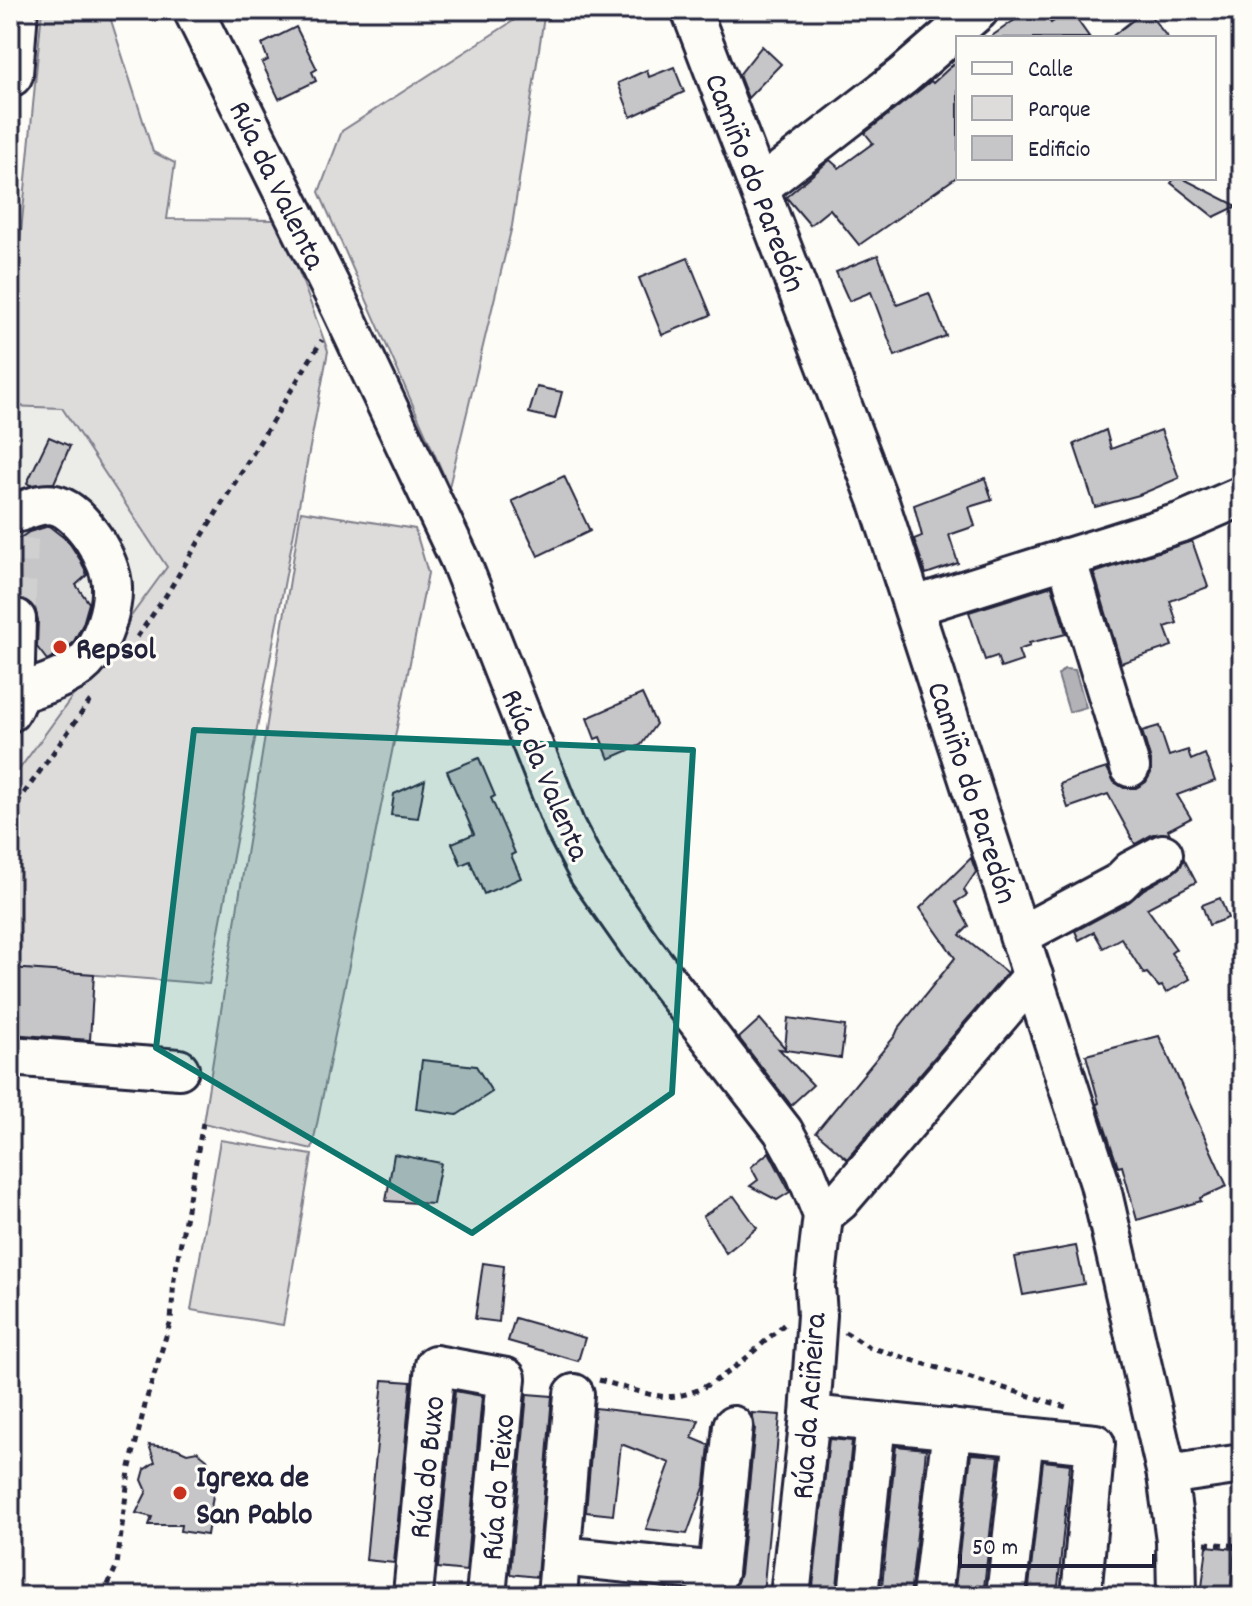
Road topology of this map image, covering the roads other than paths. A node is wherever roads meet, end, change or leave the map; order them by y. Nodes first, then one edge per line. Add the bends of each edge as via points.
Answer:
1 (15, 10) edge
2 (193, 10) edge
3 (691, 10) edge
4 (979, 10) edge
5 (10, 74) edge
6 (760, 187) junction
7 (1242, 496) edge
8 (16, 519) edge
9 (1066, 558) junction
10 (915, 606) junction
11 (16, 619) dead end
12 (12, 704) edge
13 (1130, 767) dead end
14 (1163, 854) dead end
15 (1019, 936) junction
16 (1033, 976) junction
17 (10, 1056) edge
18 (179, 1069) dead end
19 (823, 1215) junction
20 (506, 1378) joint
21 (581, 1385) road end
22 (810, 1415) junction
23 (876, 1422) junction
24 (733, 1426) dead end
25 (952, 1429) junction
26 (1024, 1437) junction
27 (1242, 1464) edge
28 (1167, 1475) junction
29 (560, 1556) junction
30 (713, 1584) edge
31 (417, 1595) edge
32 (486, 1596) edge
33 (557, 1596) edge
34 (790, 1596) edge
35 (858, 1596) edge
36 (932, 1596) edge
37 (1006, 1596) edge
38 (1081, 1596) edge
39 (1177, 1596) edge

1 - 5 main road
2 - 19 street, Rúa da Valenta via 460,560 565,827 589,873 783,1131
3 - 6 street, Camiño do Paredón
4 - 6 street
6 - 10 street, Camiño do Paredón
7 - 9 street via 1182,522
8 - 12 street via 41,504 58,505 85,527 105,557 113,583 112,602 89,658
9 - 10 street
9 - 13 street
10 - 15 street, Camiño do Paredón
11 - 12 street
14 - 15 street
15 - 16 street, Camiño do Paredón
16 - 19 street
16 - 28 street, Camiño do Paredón via 1100,1184
17 - 18 street
19 - 22 street, Rúa da Aciñeira
20 - 31 street, Rúa do Buxo via 435,1365
20 - 32 street, Rúa do Teixo
21 - 29 street
22 - 23 street
22 - 34 street, Rúa da Aciñeira
23 - 25 street
23 - 35 street
24 - 30 street
25 - 26 street
25 - 36 street
26 - 37 street
26 - 38 street via 1095,1444
27 - 28 street
28 - 39 street, Camiño do Paredón
29 - 30 street
29 - 33 street

